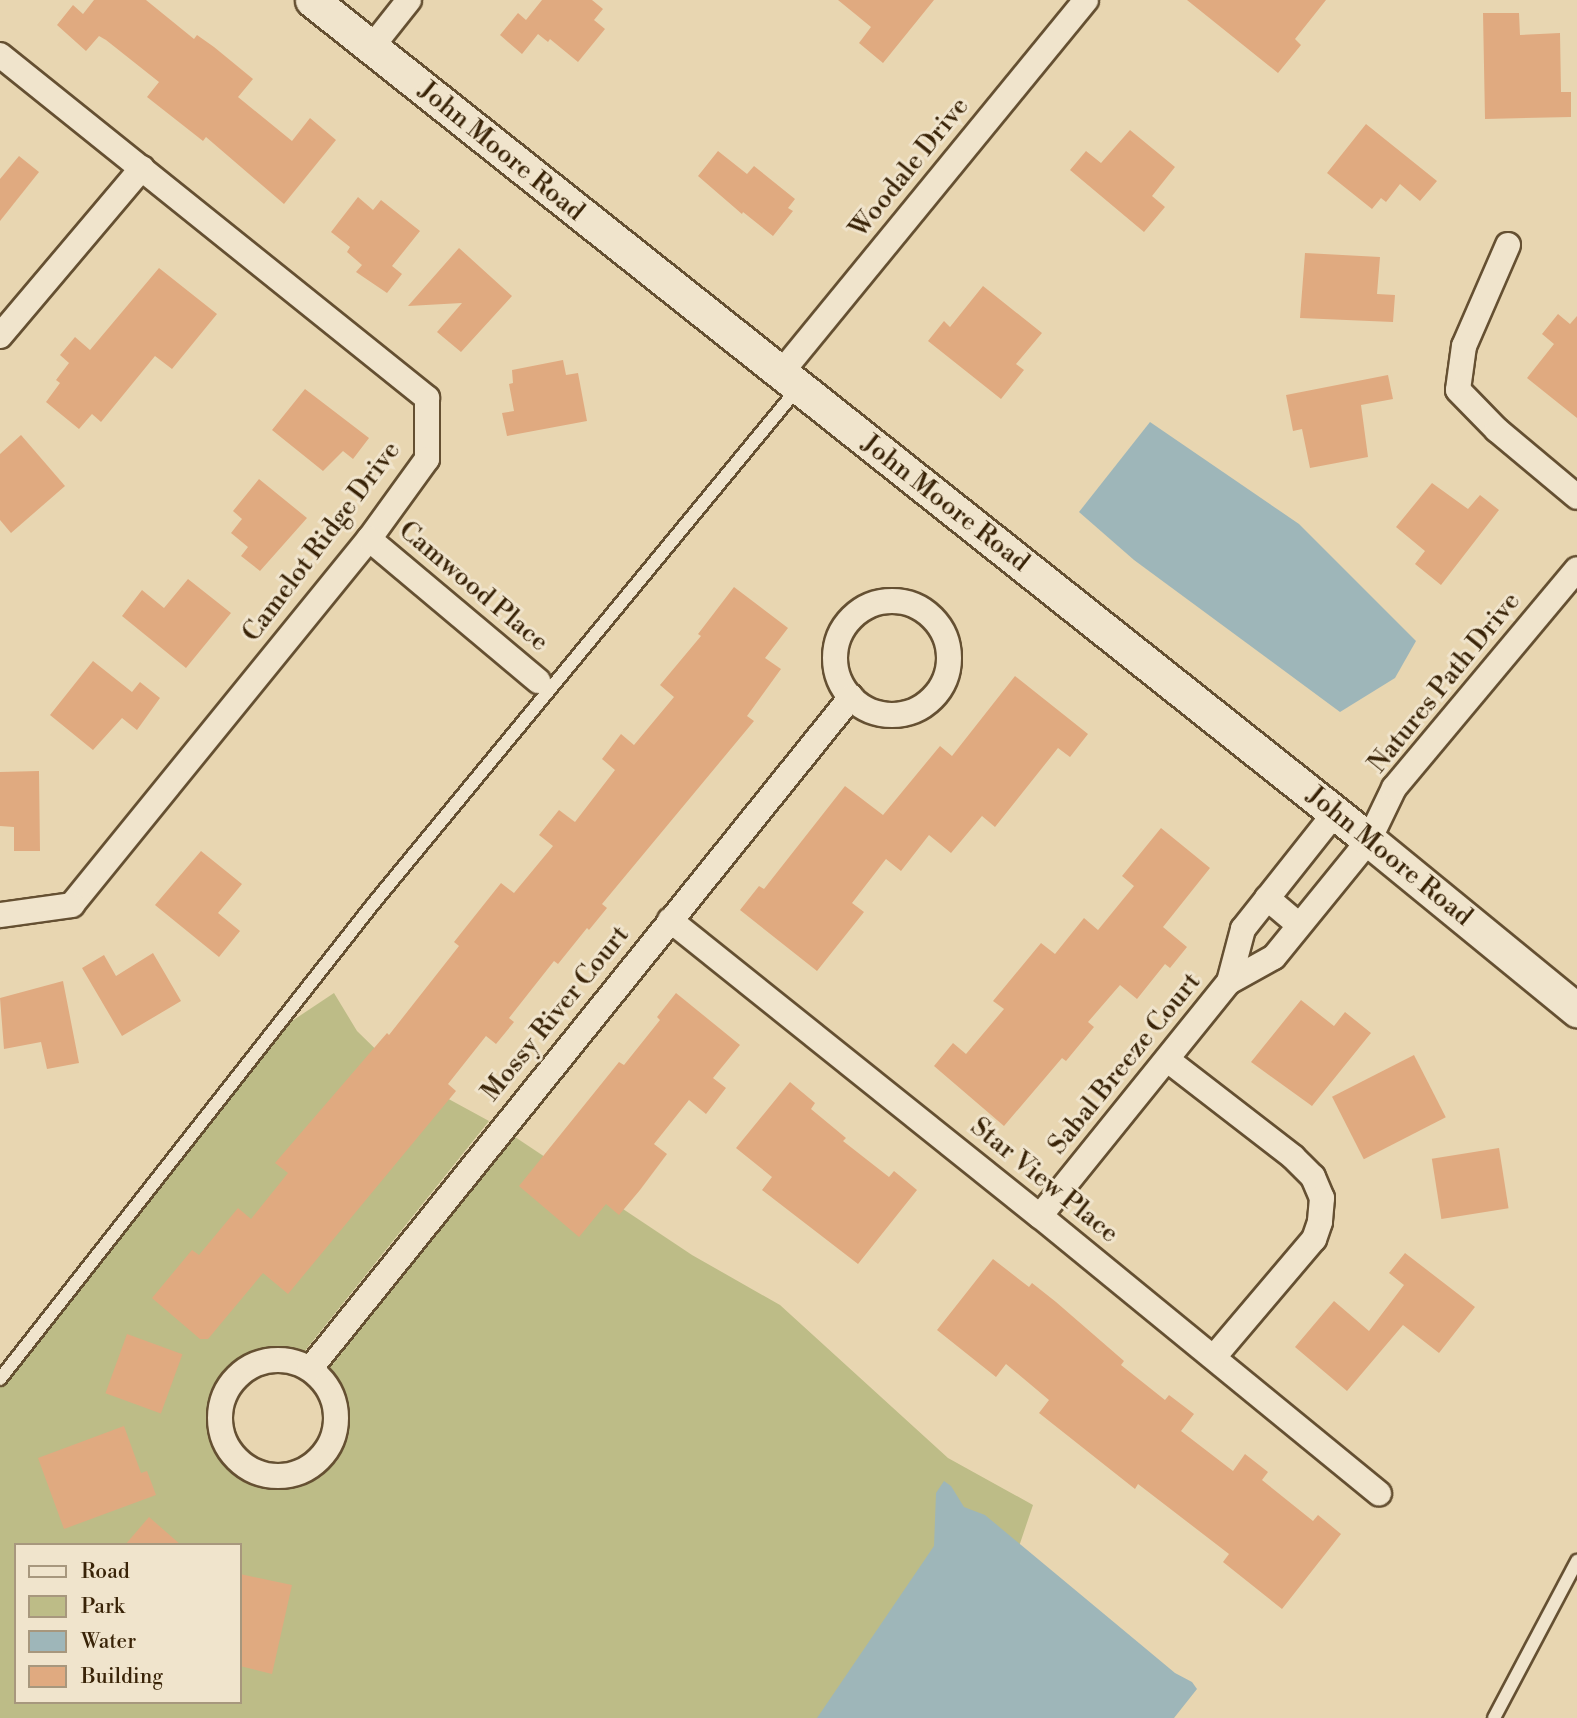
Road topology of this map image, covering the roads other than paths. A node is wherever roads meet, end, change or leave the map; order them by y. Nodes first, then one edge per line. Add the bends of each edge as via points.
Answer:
1 (312, 0) edge
2 (409, 0) edge
3 (1086, 0) edge
4 (371, 48) junction
5 (0, 55) edge
6 (142, 168) junction
7 (1508, 244) dead end
8 (0, 336) edge
9 (789, 381) junction
10 (1577, 497) edge
11 (369, 539) junction
12 (1577, 569) edge
13 (538, 681) dead end
14 (851, 697) junction
15 (1335, 813) junction
16 (1369, 840) junction
17 (1267, 898) junction
18 (0, 915) edge
19 (670, 920) junction
20 (1299, 925) junction
21 (1229, 982) junction
22 (1577, 1010) edge
23 (1169, 1061) junction
24 (1040, 1216) junction
25 (1214, 1357) junction
26 (310, 1369) junction
27 (0, 1379) edge
28 (1379, 1493) dead end
29 (1577, 1561) edge
30 (1493, 1718) edge

1 - 4 street, John Moore Road
2 - 4 street
3 - 9 street, Woodale Drive
4 - 9 street, John Moore Road
5 - 6 street, Camelot Ridge Drive
6 - 8 street
6 - 11 street, Camelot Ridge Drive via 427,398 427,459
7 - 10 street via 1464,346 1458,390 1497,430
9 - 15 street, John Moore Road
9 - 27 lane
11 - 13 street, Camwood Place
11 - 18 street, Camelot Ridge Drive via 72,905
12 - 16 street, Natures Path Drive via 1394,788
14 - 14 street via 841,682 836,647 855,616 887,601 922,609 937,622 948,649 946,677 922,707 885,715 866,709
14 - 19 street, Mossy River Court
15 - 16 street, John Moore Road
15 - 17 street, Sabal Breeze Court
16 - 20 street, Sabal Breeze Court
16 - 22 street, John Moore Road
17 - 20 street
17 - 21 street, Sabal Breeze Court via 1243,929
19 - 24 street, Star View Place
19 - 26 street, Mossy River Court
20 - 21 street, Sabal Breeze Court via 1274,957
21 - 23 street, Sabal Breeze Court
23 - 24 street, Sabal Breeze Court
23 - 25 street via 1293,1157 1313,1177 1322,1198 1314,1239
24 - 25 street, Star View Place
25 - 28 street, Star View Place
26 - 26 street via 291,1361 271,1360 236,1378 220,1414 222,1434 244,1465 260,1474 297,1473 326,1451 336,1416 332,1397
29 - 30 lane

